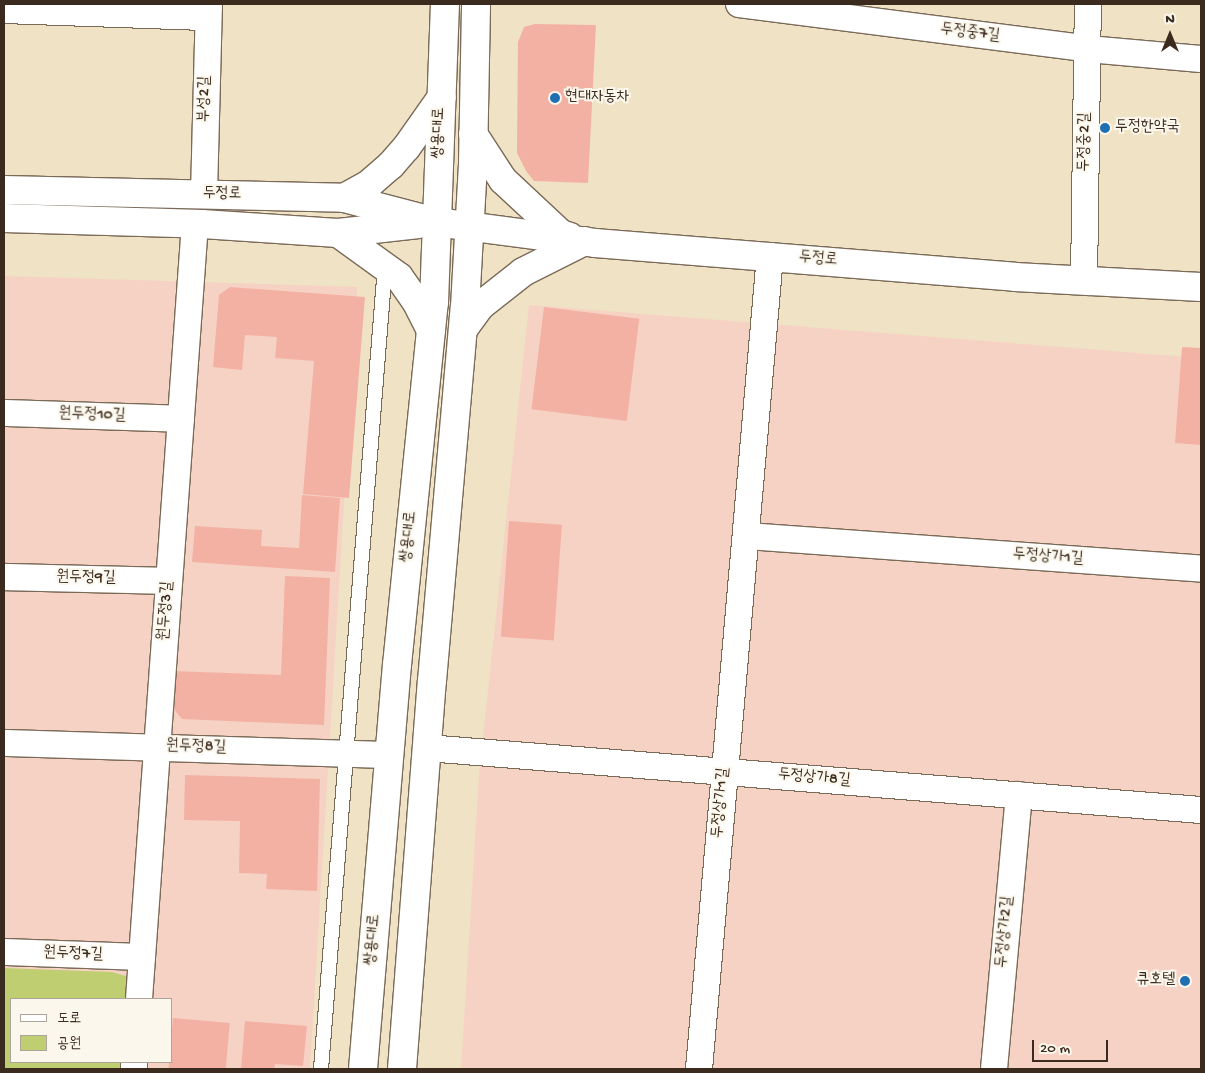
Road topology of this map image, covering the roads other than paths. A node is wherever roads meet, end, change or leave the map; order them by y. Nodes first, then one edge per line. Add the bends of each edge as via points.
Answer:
1 (445, 4) edge
2 (476, 4) edge
3 (739, 4) edge
4 (1088, 4) edge
5 (4, 10) edge
6 (208, 10) edge
7 (1088, 49) junction
8 (1201, 59) edge
9 (442, 97) junction
10 (473, 134) junction
11 (4, 190) edge
12 (204, 194) junction
13 (344, 198) junction
14 (4, 218) edge
15 (436, 222) junction
16 (195, 224) junction
17 (470, 225) junction
18 (338, 233) junction
19 (585, 242) junction
20 (770, 256) junction
21 (385, 266) junction
22 (1084, 281) junction
23 (1201, 287) edge
24 (464, 328) junction
25 (431, 330) junction
26 (4, 413) edge
27 (181, 419) junction
28 (746, 536) junction
29 (1201, 569) edge
30 (4, 577) edge
31 (169, 581) junction
32 (4, 743) edge
33 (157, 746) junction
34 (427, 748) junction
35 (344, 753) junction
36 (389, 755) junction
37 (725, 772) junction
38 (1019, 795) junction
39 (1201, 810) edge
40 (4, 952) edge
41 (142, 957) junction
42 (139, 998) edge
43 (321, 1069) edge
44 (363, 1069) edge
45 (402, 1069) edge
46 (699, 1069) edge
47 (994, 1069) edge

1 - 9 street, 쌍용대로
2 - 10 street, 쌍용대로
3 - 7 street, 두정중7길
4 - 7 street, 두정중2길
5 - 6 street
6 - 12 street, 부성2길
7 - 8 street, 두정중7길
7 - 22 street, 두정중2길
9 - 13 street via 391,165 369,184
9 - 15 street, 쌍용대로
10 - 17 street, 쌍용대로
10 - 19 street via 503,180 561,234
11 - 12 street, 두정로
12 - 13 street, 두정로
13 - 15 street, 두정로
14 - 16 street, 두정로
15 - 17 street, 두정로
15 - 18 street, 두정로
15 - 25 street, 쌍용대로
16 - 18 street, 두정로
16 - 27 street, 원두정3길
17 - 19 street, 두정로
17 - 24 street, 쌍용대로
18 - 21 street
19 - 20 street, 두정로
19 - 24 street via 523,272 480,306
20 - 22 street, 두정로
20 - 28 street, 두정상가1길
21 - 25 street via 399,277
21 - 35 lane
22 - 23 street, 두정로
24 - 34 street, 쌍용대로
25 - 36 street, 쌍용대로
26 - 27 street, 원두정10길
27 - 31 street, 원두정3길
28 - 29 street, 두정상가1길
28 - 37 street, 두정상가1길
30 - 31 street, 원두정9길
31 - 33 street, 원두정3길
32 - 33 street, 원두정8길
33 - 35 street, 원두정8길
33 - 41 street, 원두정3길
34 - 37 street, 두정상가8길
34 - 45 street, 쌍용대로
35 - 36 street, 원두정8길
35 - 43 lane
36 - 44 street, 쌍용대로
37 - 38 street, 두정상가8길
37 - 46 street, 두정상가1길
38 - 39 street, 두정상가8길
38 - 47 street, 두정상가2길
40 - 41 street, 원두정7길
41 - 42 street, 원두정3길

